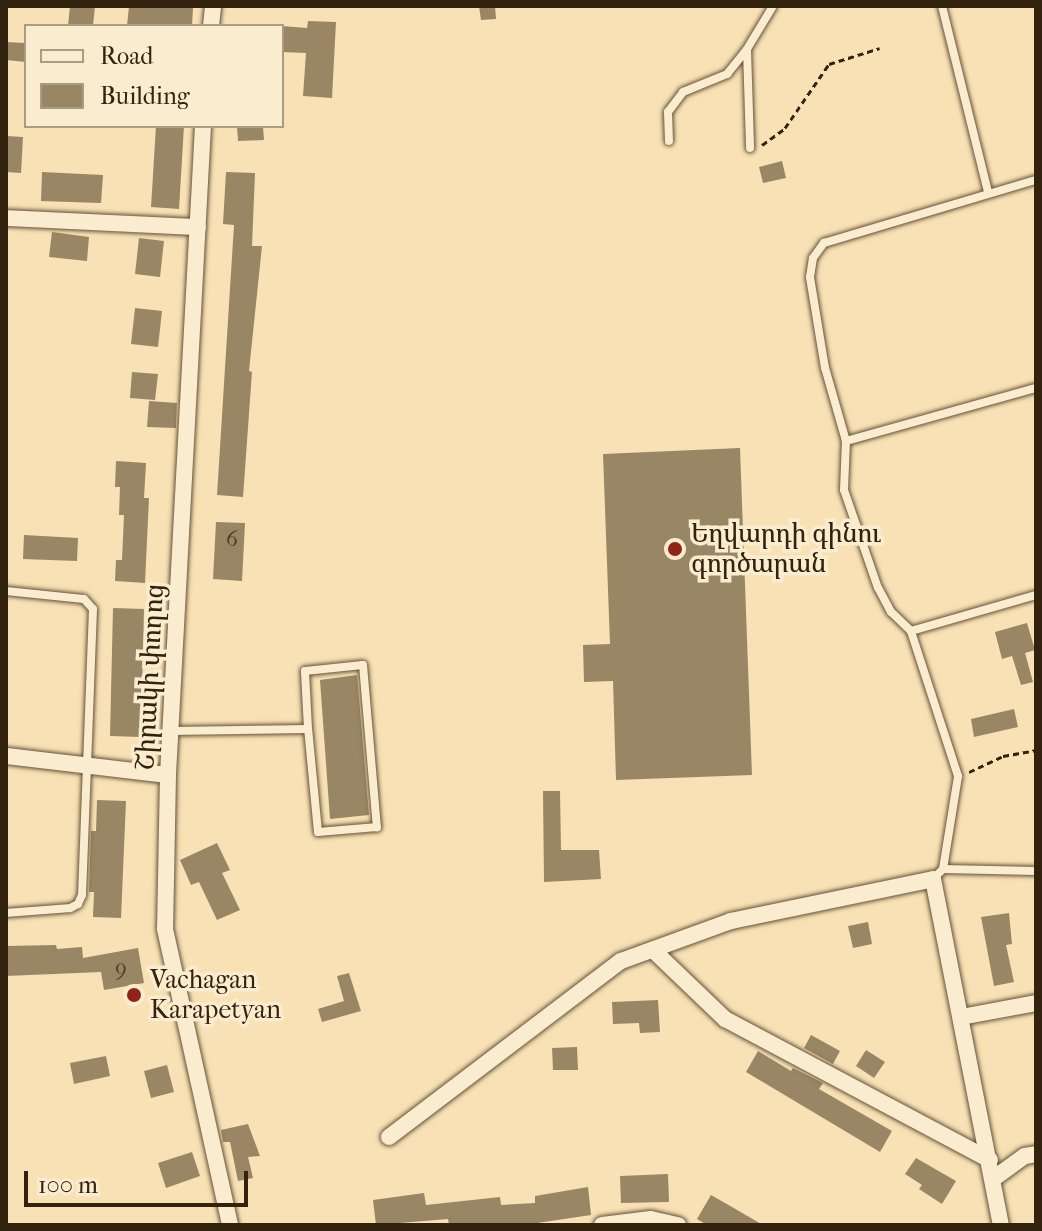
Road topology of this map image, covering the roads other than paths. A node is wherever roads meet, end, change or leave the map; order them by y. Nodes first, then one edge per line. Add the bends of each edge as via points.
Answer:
1 (773, 6) edge
2 (942, 6) edge
3 (747, 49) junction
4 (203, 128) edge
5 (669, 141) dead end
6 (750, 148) road end
7 (1036, 180) edge
8 (988, 192) junction
9 (6, 218) edge
10 (198, 227) junction
11 (1036, 388) edge
12 (846, 441) junction
13 (6, 591) edge
14 (1036, 595) edge
15 (911, 631) junction
16 (308, 729) junction
17 (171, 731) junction
18 (6, 756) edge
19 (85, 765) junction
20 (168, 775) junction
21 (1036, 871) edge
22 (938, 874) junction
23 (6, 913) edge
24 (653, 950) junction
25 (1036, 1003) edge
26 (961, 1017) junction
27 (389, 1137) dead end
28 (1036, 1154) edge
29 (990, 1160) junction
30 (993, 1179) junction
31 (230, 1225) edge
32 (602, 1225) edge
33 (678, 1225) edge
34 (1001, 1225) edge

1 - 3 lane
2 - 8 lane
3 - 5 lane via 727,74 683,92 668,112
3 - 6 lane
4 - 10 street, Շիրակի փողոց
7 - 8 lane
8 - 12 lane via 824,243 813,258 810,277 825,368
9 - 10 street
10 - 17 street, Շիրակի փողոց
11 - 12 lane
12 - 15 lane via 844,490 858,532 878,588 891,612
13 - 19 lane via 84,599 93,609
14 - 15 lane
15 - 22 lane via 958,776
16 - 16 lane via 305,671 363,665 377,827 318,832
16 - 17 lane
17 - 20 street, Շիրակի փողոց
18 - 19 street
19 - 20 street
19 - 23 lane via 78,904
20 - 31 street, Շիրակի փողոց via 165,929
21 - 22 lane
22 - 24 street via 731,921
22 - 26 street
24 - 27 street via 621,961
24 - 29 street via 725,1019
25 - 26 street
26 - 29 street
28 - 30 street
29 - 30 street
30 - 34 street
32 - 33 street via 651,1219

